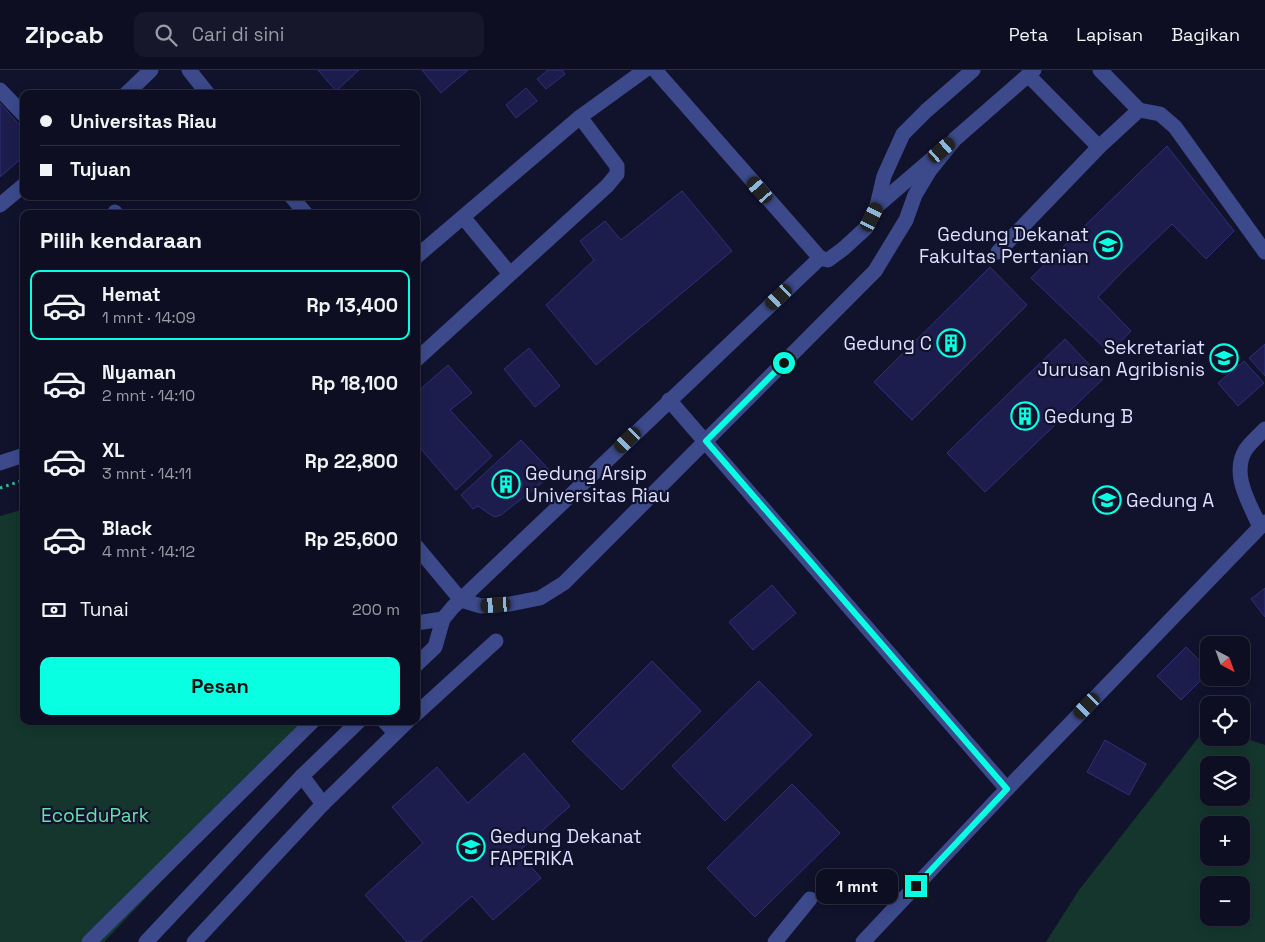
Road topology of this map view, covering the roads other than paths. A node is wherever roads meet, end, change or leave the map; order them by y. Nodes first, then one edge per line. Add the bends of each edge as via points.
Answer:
1 (150, 70) edge
2 (189, 70) edge
3 (645, 70) edge
4 (655, 70) edge
5 (973, 70) edge
6 (1100, 70) edge
7 (1031, 72) edge
8 (0, 90) edge
9 (130, 90) edge
10 (205, 90) edge
11 (1139, 110) junction
12 (20, 111) edge
13 (580, 117) junction
14 (955, 139) junction
15 (1099, 147) junction
16 (20, 188) edge
17 (294, 200) edge
18 (0, 205) edge
19 (877, 206) junction
20 (303, 210) edge
21 (463, 217) junction
22 (998, 252) dead end
23 (1265, 252) edge
24 (420, 254) edge
25 (820, 258) junction
26 (510, 274) junction
27 (420, 356) edge
28 (669, 400) junction
29 (1265, 429) edge
30 (706, 441) junction
31 (20, 456) edge
32 (0, 462) edge
33 (1262, 525) edge
34 (420, 551) edge
35 (461, 600) junction
36 (443, 619) junction
37 (420, 622) edge
38 (496, 641) dead end
39 (420, 661) edge
40 (420, 710) edge
41 (309, 725) edge
42 (355, 725) edge
43 (388, 725) edge
44 (404, 725) edge
45 (395, 733) junction
46 (302, 776) junction
47 (1007, 789) junction
48 (323, 804) junction
49 (810, 899) dead end
50 (89, 942) edge
51 (146, 942) edge
52 (194, 942) edge
53 (775, 942) edge
54 (863, 942) edge

1 - 9 lane
2 - 10 lane
3 - 13 lane
4 - 25 lane
5 - 19 lane via 903,134 884,176
6 - 11 lane
7 - 14 lane
7 - 15 lane
8 - 12 lane
11 - 15 lane
11 - 23 lane via 1160,114 1175,127
13 - 21 lane
13 - 26 lane via 617,166 617,174
14 - 19 lane
14 - 30 lane via 914,195 906,220 875,271
15 - 22 lane
16 - 18 lane
17 - 20 lane
19 - 25 lane via 866,228 843,249 828,260
21 - 24 lane
21 - 26 lane
25 - 28 lane
26 - 27 lane
28 - 30 lane
28 - 35 lane
29 - 33 lane via 1246,450 1239,469 1243,488
30 - 35 lane via 564,583 540,598 510,604 481,606
30 - 47 lane
31 - 32 lane
33 - 47 lane
34 - 35 lane
35 - 36 lane
36 - 37 lane
36 - 39 lane via 435,647
38 - 40 lane
41 - 50 lane
42 - 46 lane
43 - 45 lane
44 - 45 lane
45 - 48 lane
46 - 48 lane
46 - 51 lane
47 - 54 lane
48 - 52 lane
49 - 53 lane

